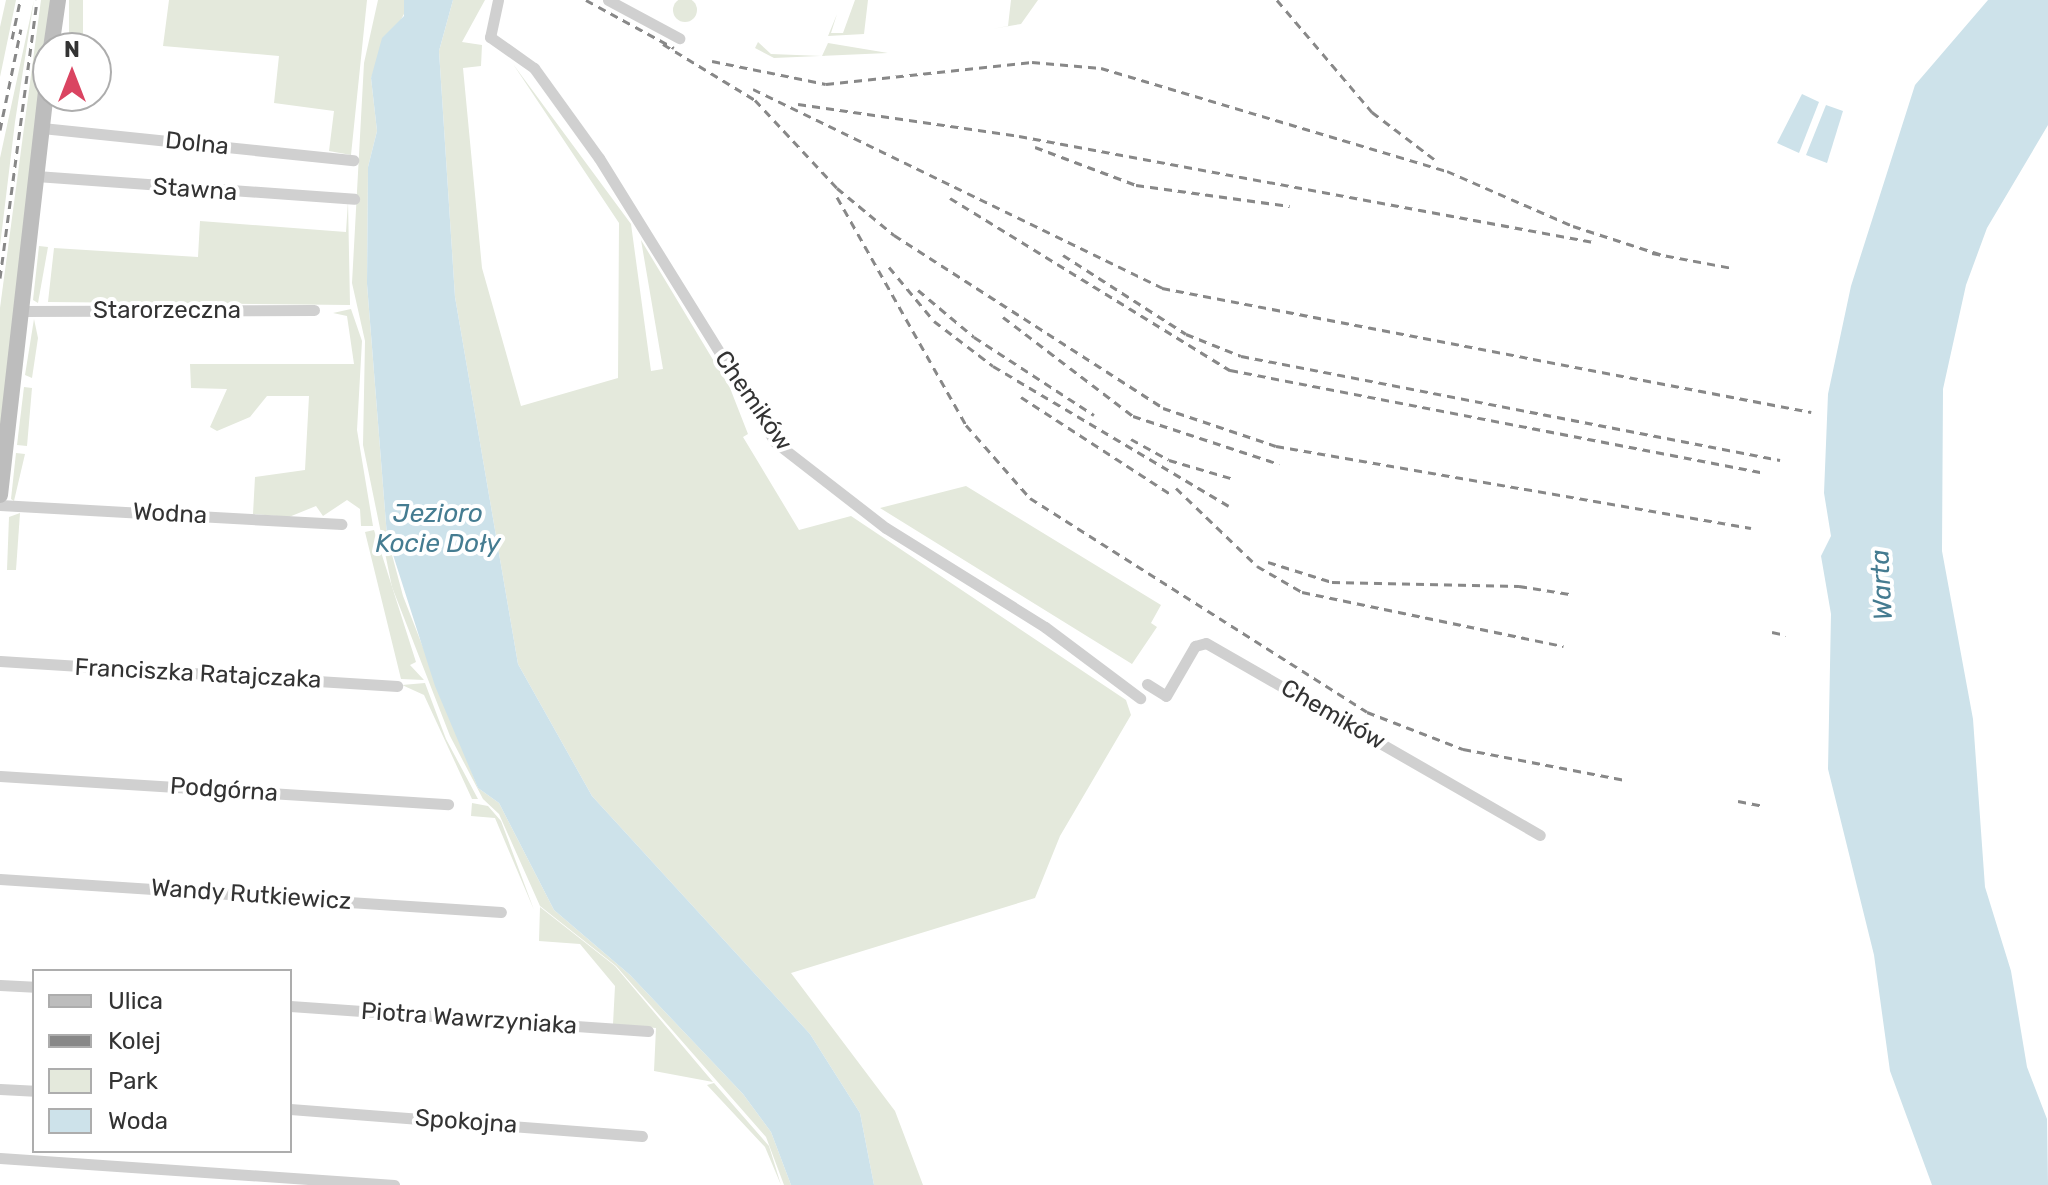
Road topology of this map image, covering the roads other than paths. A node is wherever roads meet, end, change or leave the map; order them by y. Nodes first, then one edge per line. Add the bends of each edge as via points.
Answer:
1 (58, 0) edge
2 (498, 0) edge
3 (608, 0) edge
4 (53, 32) edge
5 (679, 38) dead end
6 (44, 112) edge
7 (42, 128) junction
8 (353, 160) dead end
9 (36, 176) junction
10 (354, 199) dead end
11 (314, 310) dead end
12 (21, 311) junction
13 (0, 495) edge
14 (0, 505) edge
15 (341, 524) dead end
16 (0, 661) edge
17 (1147, 684) dead end
18 (397, 686) dead end
19 (1140, 698) dead end
20 (0, 776) edge
21 (448, 804) dead end
22 (1540, 835) dead end
23 (0, 879) edge
24 (501, 912) dead end
25 (0, 985) edge
26 (32, 987) edge
27 (292, 1006) edge
28 (648, 1031) dead end
29 (0, 1089) edge
30 (32, 1091) edge
31 (292, 1109) edge
32 (642, 1136) dead end
33 (0, 1158) edge
34 (394, 1185) edge

1 - 4 main road
2 - 19 street, Chemików via 490,37 534,68 599,158 775,442 895,534 1045,627
3 - 5 street
6 - 7 main road
7 - 8 street, Dolna
7 - 9 main road
9 - 10 street, Stawna
9 - 12 main road
11 - 12 street, Starorzeczna
12 - 13 main road
14 - 15 street, Wodna
16 - 18 street, Franciszka Ratajczaka
17 - 22 street, Chemików via 1166,696 1195,646 1206,643
20 - 21 street, Podgórna
23 - 24 street, Wandy Rutkiewicz
25 - 26 street
27 - 28 street, Piotra Wawrzyniaka
29 - 30 street
31 - 32 street, Spokojna
33 - 34 street

